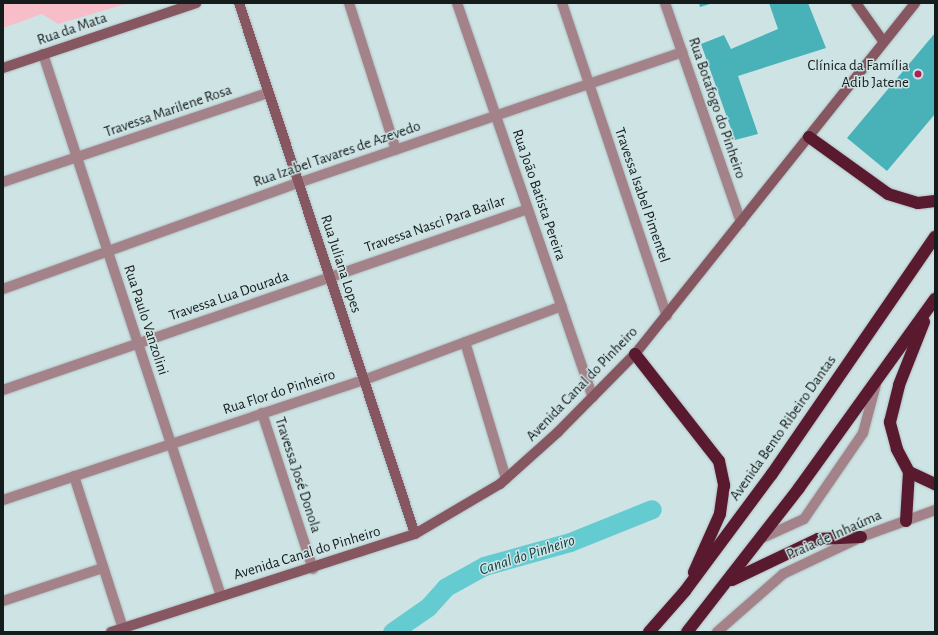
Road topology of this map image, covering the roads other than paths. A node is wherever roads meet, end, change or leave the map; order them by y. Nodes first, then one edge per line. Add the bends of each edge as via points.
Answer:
1 (196, 3) edge
2 (238, 3) edge
3 (349, 3) edge
4 (457, 3) edge
5 (562, 3) edge
6 (665, 3) edge
7 (856, 3) edge
8 (915, 3) edge
9 (883, 41) junction
10 (682, 52) junction
11 (43, 54) junction
12 (3, 68) edge
13 (589, 84) junction
14 (268, 93) junction
15 (496, 116) junction
16 (809, 137) junction
17 (396, 150) junction
18 (77, 157) junction
19 (3, 182) edge
20 (298, 183) junction
21 (935, 200) edge
22 (528, 209) junction
23 (741, 222) junction
24 (935, 237) edge
25 (108, 252) junction
26 (329, 276) junction
27 (3, 289) edge
28 (933, 302) edge
29 (562, 306) junction
30 (667, 316) junction
31 (465, 342) junction
32 (138, 343) junction
33 (635, 354) junction
34 (364, 380) junction
35 (876, 380) junction
36 (3, 390) edge
37 (593, 397) junction
38 (262, 413) junction
39 (171, 443) junction
40 (909, 472) junction
41 (74, 476) junction
42 (506, 479) junction
43 (935, 484) edge
44 (3, 500) edge
45 (935, 510) edge
46 (906, 521) junction
47 (415, 534) junction
48 (861, 537) junction
49 (760, 539) junction
50 (103, 568) junction
51 (313, 569) junction
52 (729, 581) junction
53 (685, 591) junction
54 (221, 596) junction
55 (3, 601) edge
56 (148, 620) junction
57 (123, 630) edge
58 (111, 632) edge
59 (133, 632) edge
60 (649, 632) edge
61 (687, 632) edge
62 (717, 632) edge

1 - 11 street, Rua da Mata
2 - 14 street, Rua Juliana Lopes
3 - 17 street
4 - 15 street, Rua João Batista Pereira
5 - 13 street, Travessa Isabel Pimentel
6 - 10 street, Rua Botafogo do Pinheiro
7 - 9 street
8 - 9 street, Avenida Canal do Pinheiro
9 - 16 street, Avenida Canal do Pinheiro
10 - 13 street, Rua Izabel Tavares de Azevedo
10 - 23 street, Rua Botafogo do Pinheiro
11 - 12 street, Rua da Mata
11 - 18 street, Rua Paulo Vanzolini
13 - 15 street, Rua Izabel Tavares de Azevedo
13 - 30 street, Travessa Isabel Pimentel
14 - 18 street, Travessa Marilene Rosa
14 - 20 street, Rua Juliana Lopes
15 - 17 street, Rua Izabel Tavares de Azevedo
15 - 22 street, Rua João Batista Pereira
16 - 21 highway via 888,194 918,203
16 - 23 street, Avenida Canal do Pinheiro
17 - 20 street, Rua Izabel Tavares de Azevedo
18 - 19 street, Travessa Marilene Rosa
18 - 25 street, Rua Paulo Vanzolini
20 - 25 street, Rua Izabel Tavares de Azevedo
20 - 26 street, Rua Juliana Lopes
22 - 26 street, Travessa Nasci Para Bailar
22 - 29 street, Rua João Batista Pereira
23 - 30 street, Avenida Canal do Pinheiro
24 - 53 highway, Avenida Bento Ribeiro Dantas via 772,474
25 - 27 street, Rua Izabel Tavares de Azevedo
25 - 32 street, Rua Paulo Vanzolini
26 - 32 street, Travessa Lua Dourada
26 - 34 street, Rua Juliana Lopes
28 - 35 highway
28 - 40 highway via 899,385 890,422 897,449
29 - 31 street, Rua Flor do Pinheiro
29 - 37 street, Rua João Batista Pereira
30 - 33 street, Avenida Canal do Pinheiro
31 - 34 street, Rua Flor do Pinheiro
31 - 42 street
32 - 36 street, Travessa Lua Dourada
32 - 39 street, Rua Paulo Vanzolini
33 - 37 street, Avenida Canal do Pinheiro
33 - 53 highway via 719,461 724,485 720,514
34 - 38 street, Rua Flor do Pinheiro
34 - 47 street, Rua Juliana Lopes
35 - 49 highway
35 - 49 street via 864,433 804,519
37 - 42 street, Avenida Canal do Pinheiro
38 - 39 street, Rua Flor do Pinheiro
38 - 51 street, Travessa José Donola
39 - 41 street, Rua Flor do Pinheiro
39 - 54 street, Rua Paulo Vanzolini
40 - 43 highway
40 - 46 highway
41 - 44 street, Rua Flor do Pinheiro
41 - 50 street
42 - 47 street, Avenida Canal do Pinheiro
45 - 46 street, Praia de Inhaúma
46 - 48 street, Praia de Inhaúma
47 - 51 street, Avenida Canal do Pinheiro
48 - 52 highway via 818,539
48 - 62 street, Praia de Inhaúma via 783,574
49 - 52 highway
50 - 55 street
50 - 57 street
51 - 54 street, Avenida Canal do Pinheiro
52 - 61 highway
53 - 60 highway, Avenida Bento Ribeiro Dantas
54 - 56 street, Avenida Canal do Pinheiro
56 - 57 street, Avenida Canal do Pinheiro
56 - 59 street, Avenida Canal do Pinheiro
57 - 58 street, Avenida Canal do Pinheiro

